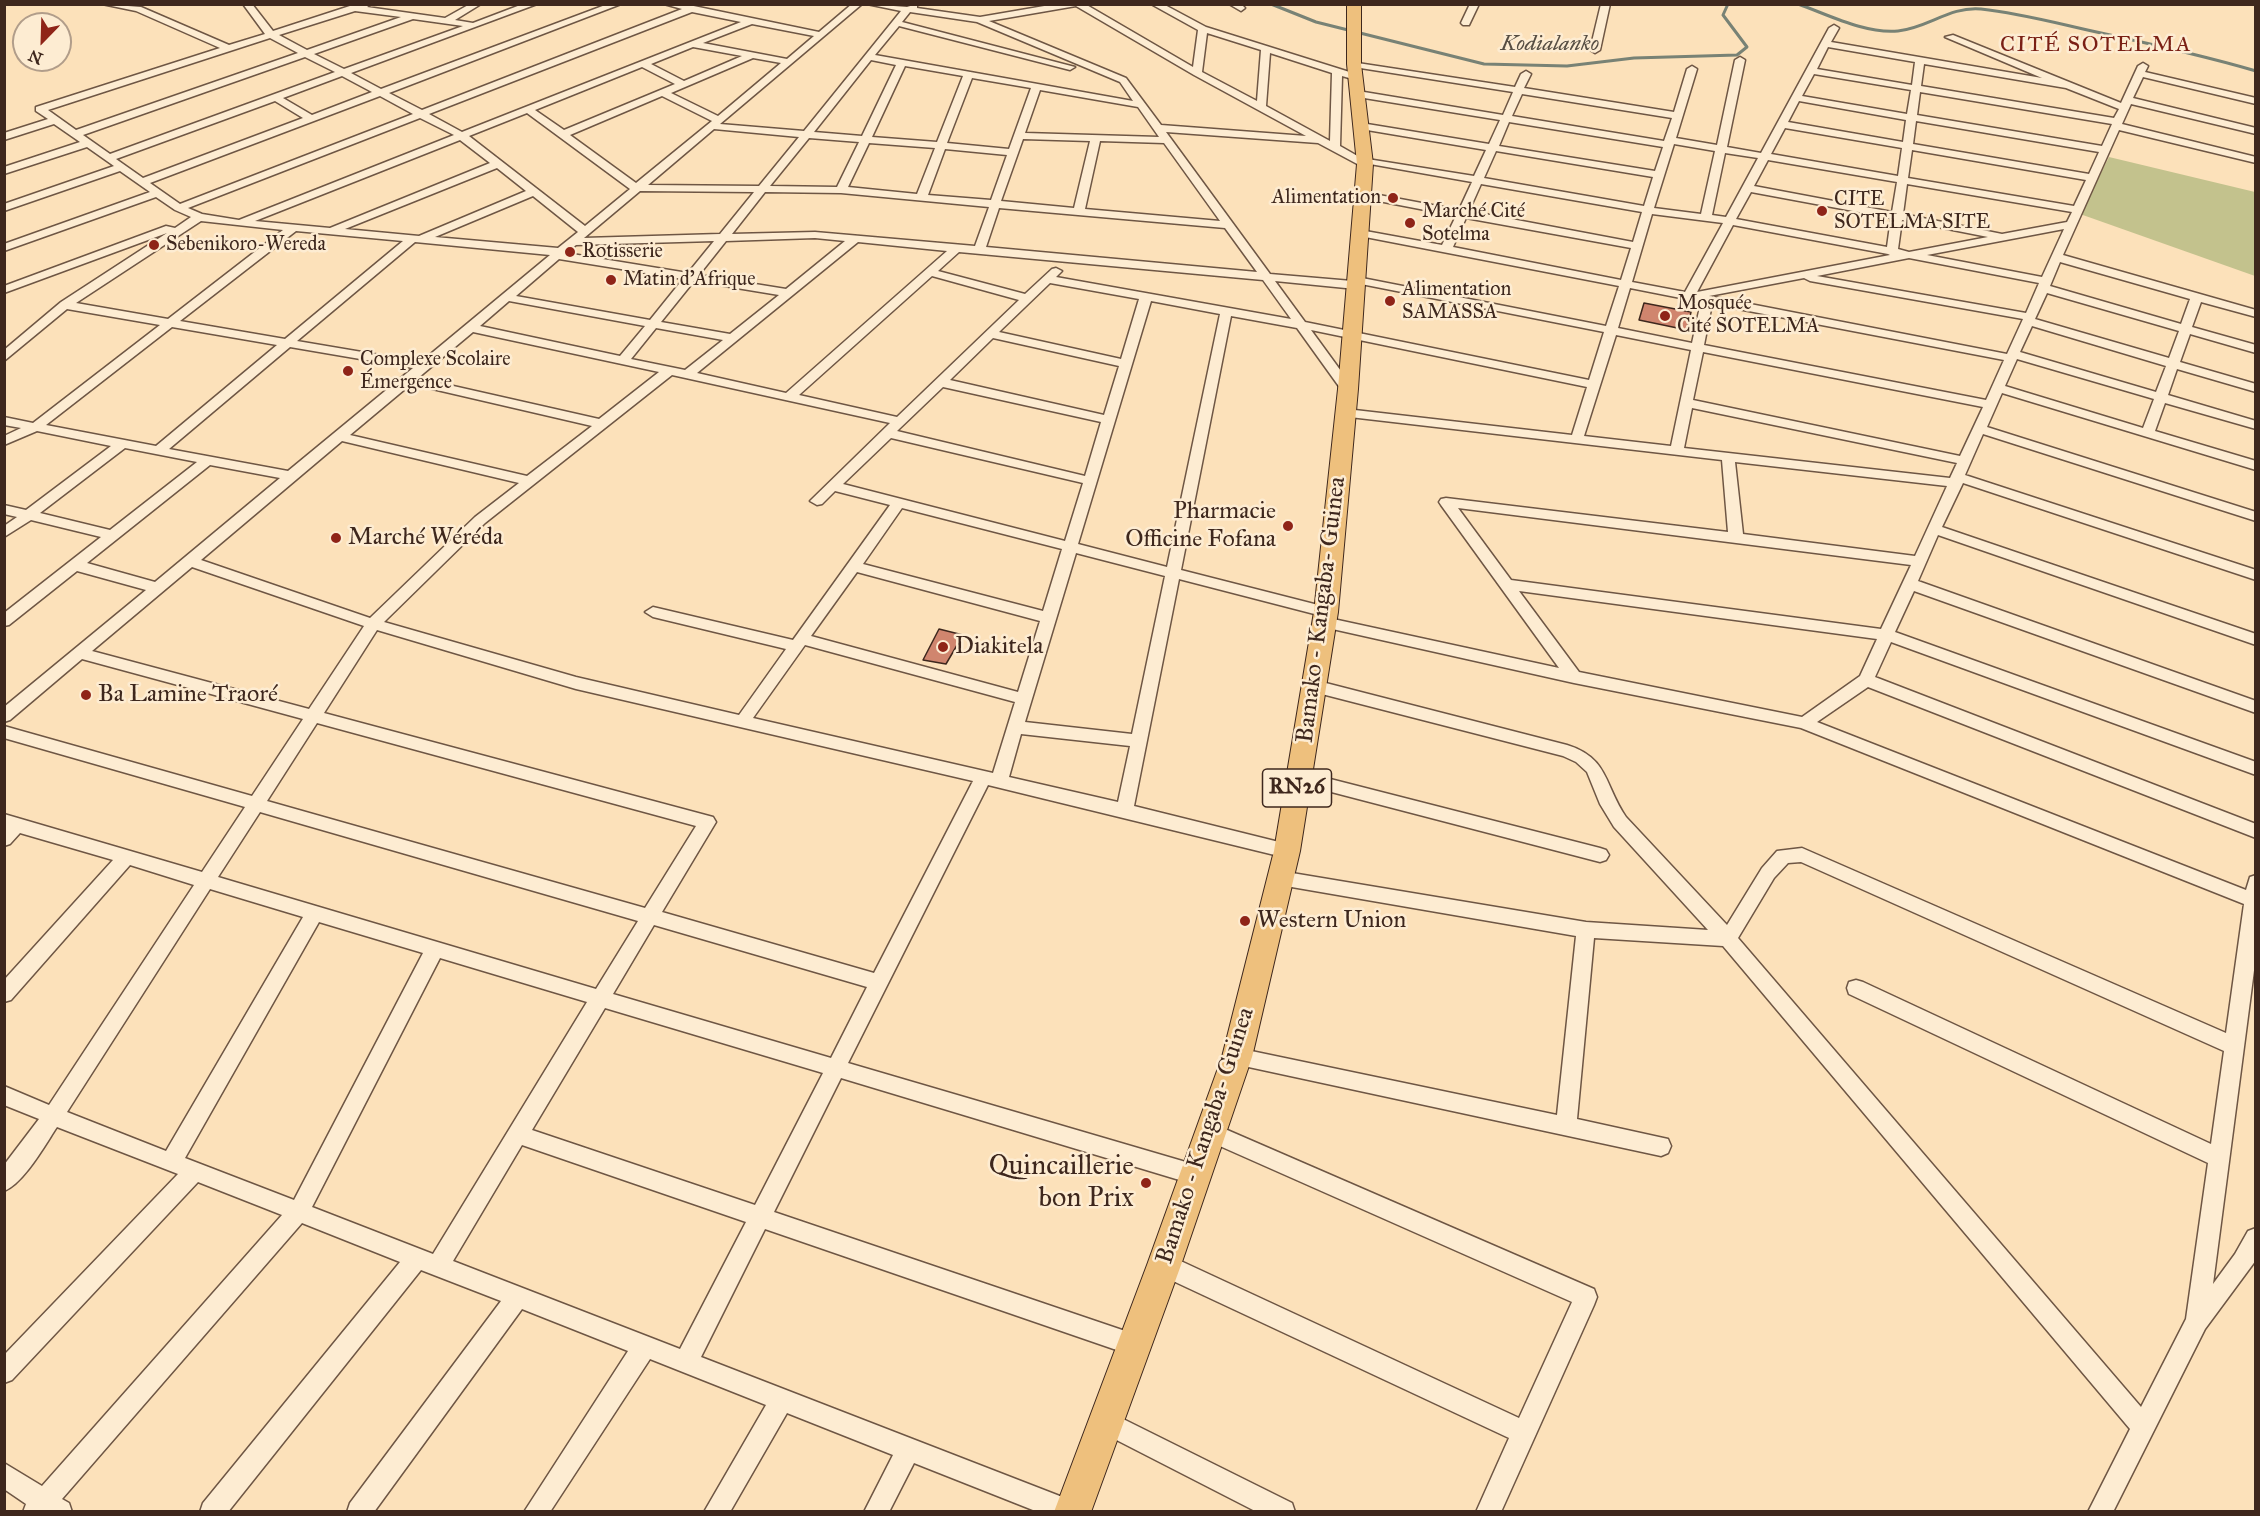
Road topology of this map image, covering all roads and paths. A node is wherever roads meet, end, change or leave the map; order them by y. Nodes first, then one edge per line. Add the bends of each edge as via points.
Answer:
1 (106, 4) edge
2 (247, 4) edge
3 (333, 4) edge
4 (421, 4) edge
5 (477, 4) edge
6 (533, 4) edge
7 (616, 4) edge
8 (858, 4) edge
9 (871, 4) edge
10 (921, 4) edge
11 (1076, 4) edge
12 (1155, 4) edge
13 (1354, 4) edge
14 (1475, 4) edge
15 (1606, 4) edge
16 (674, 5) edge
17 (362, 6) edge
18 (691, 9) junction
19 (907, 10) junction
20 (403, 15) junction
21 (413, 16) junction
22 (980, 20) junction
23 (447, 21) junction
24 (751, 21) junction
25 (896, 23) junction
26 (1466, 23) dead end
27 (476, 25) junction
28 (1834, 28) dead end
29 (1203, 29) junction
30 (271, 35) junction
31 (821, 35) junction
32 (1950, 37) dead end
33 (692, 44) junction
34 (1826, 44) junction
35 (229, 49) junction
36 (1266, 49) junction
37 (1595, 50) dead end
38 (306, 54) junction
39 (753, 55) junction
40 (868, 57) junction
41 (1740, 60) dead end
42 (1920, 60) junction
43 (789, 62) junction
44 (902, 63) junction
45 (643, 64) junction
46 (1692, 69) dead end
47 (1811, 71) junction
48 (343, 73) junction
49 (1197, 74) junction
50 (1526, 74) dead end
51 (968, 75) junction
52 (1351, 76) junction
53 (1123, 80) junction
54 (683, 84) junction
55 (2067, 85) junction
56 (1036, 87) junction
57 (1916, 88) junction
58 (1519, 90) junction
59 (380, 93) junction
60 (663, 93) junction
61 (275, 98) junction
62 (1797, 98) junction
63 (2256, 101) edge
64 (2126, 104) junction
65 (1141, 105) junction
66 (1261, 107) junction
67 (528, 109) junction
68 (421, 114) junction
69 (1677, 116) junction
70 (1912, 117) junction
71 (312, 118) junction
72 (1506, 118) junction
73 (56, 120) junction
74 (714, 123) junction
75 (1782, 124) junction
76 (2117, 124) junction
77 (1361, 126) junction
78 (1158, 128) junction
79 (2256, 131) edge
80 (75, 134) junction
81 (564, 134) junction
82 (461, 135) junction
83 (806, 135) junction
84 (1019, 136) junction
85 (4, 137) edge
86 (1096, 138) junction
87 (865, 140) junction
88 (1167, 140) junction
89 (1323, 141) junction
90 (88, 143) junction
91 (1669, 143) junction
92 (941, 146) junction
93 (1908, 146) junction
94 (1335, 147) junction
95 (1492, 148) junction
96 (1721, 149) junction
97 (2105, 150) junction
98 (1013, 152) junction
99 (1765, 156) junction
100 (108, 158) junction
101 (2256, 160) edge
102 (1365, 162) junction
103 (497, 164) junction
104 (122, 167) junction
105 (4, 171) edge
106 (1659, 175) junction
107 (2093, 178) junction
108 (1478, 180) junction
109 (1903, 180) junction
110 (142, 182) junction
111 (636, 188) junction
112 (763, 188) junction
113 (1748, 188) junction
114 (841, 189) junction
115 (533, 192) junction
116 (157, 193) junction
117 (1363, 195) junction
118 (922, 196) junction
119 (996, 203) junction
120 (4, 208) edge
121 (179, 208) junction
122 (1648, 210) junction
123 (2078, 210) junction
124 (1079, 211) junction
125 (1463, 214) junction
126 (1898, 216) junction
127 (199, 217) junction
128 (1706, 218) junction
129 (1730, 221) junction
130 (239, 224) junction
131 (2072, 224) junction
132 (1228, 225) junction
133 (292, 228) junction
134 (584, 231) junction
135 (330, 232) junction
136 (1360, 233) junction
137 (724, 236) junction
138 (2008, 237) junction
139 (416, 239) junction
140 (855, 239) junction
141 (571, 242) junction
142 (1637, 246) junction
143 (4, 248) edge
144 (957, 248) junction
145 (979, 250) junction
146 (1446, 250) junction
147 (1892, 252) junction
148 (557, 253) junction
149 (1909, 255) junction
150 (2057, 257) junction
151 (1069, 258) junction
152 (930, 272) junction
153 (1266, 276) junction
154 (1798, 276) junction
155 (691, 277) junction
156 (1048, 279) junction
157 (1357, 282) junction
158 (1625, 284) junction
159 (2045, 285) junction
160 (4, 290) edge
161 (788, 293) junction
162 (1689, 296) junction
163 (504, 297) junction
164 (1146, 297) junction
165 (2197, 297) junction
166 (1027, 298) junction
167 (1707, 300) junction
168 (65, 305) junction
169 (1226, 312) junction
170 (2256, 314) edge
171 (2029, 319) junction
172 (170, 323) junction
173 (653, 325) junction
174 (1302, 326) junction
175 (469, 327) junction
176 (2185, 329) junction
177 (1611, 330) junction
178 (990, 334) junction
179 (1353, 334) junction
180 (732, 338) junction
181 (288, 343) junction
182 (1698, 347) junction
183 (2256, 349) edge
184 (2012, 356) junction
185 (4, 357) edge
186 (623, 361) junction
187 (2173, 363) junction
188 (1125, 364) junction
189 (422, 366) junction
190 (669, 371) junction
191 (687, 375) junction
192 (407, 379) junction
193 (940, 382) junction
194 (1594, 385) junction
195 (1998, 388) junction
196 (2256, 388) edge
197 (789, 397) junction
198 (2161, 398) junction
199 (1347, 401) junction
200 (1687, 403) junction
201 (1990, 405) junction
202 (1108, 420) junction
203 (4, 421) edge
204 (900, 421) junction
205 (602, 424) junction
206 (2256, 425) edge
207 (35, 427) junction
208 (1980, 429) junction
209 (888, 432) junction
210 (2148, 433) junction
211 (338, 436) junction
212 (1577, 439) junction
213 (4, 441) edge
214 (122, 444) junction
215 (158, 451) junction
216 (1677, 451) junction
217 (1728, 457) junction
218 (208, 460) junction
219 (1965, 461) junction
220 (2256, 466) edge
221 (291, 476) junction
222 (1957, 480) junction
223 (530, 481) junction
224 (1090, 481) junction
225 (833, 486) junction
226 (817, 501) dead end
227 (899, 503) junction
228 (4, 509) edge
229 (28, 515) junction
230 (2256, 517) edge
231 (1935, 529) junction
232 (4, 533) edge
233 (113, 535) junction
234 (1736, 538) junction
235 (1070, 547) junction
236 (190, 561) junction
237 (1920, 561) junction
238 (75, 565) junction
239 (854, 566) junction
240 (1173, 573) junction
241 (2256, 575) edge
242 (1910, 584) junction
243 (1508, 585) junction
244 (158, 588) junction
245 (653, 612) dead end
246 (1325, 617) junction
247 (1048, 618) junction
248 (4, 621) edge
249 (373, 624) junction
250 (1887, 635) junction
251 (2256, 640) edge
252 (799, 642) junction
253 (80, 653) junction
254 (1574, 677) junction
255 (1866, 680) junction
256 (1314, 686) junction
257 (1024, 699) junction
258 (2256, 707) edge
259 (4, 716) edge
260 (314, 716) junction
261 (742, 722) junction
262 (1804, 723) junction
263 (1015, 727) junction
264 (4, 732) edge
265 (1139, 741) junction
266 (2256, 769) edge
267 (1299, 777) junction
268 (991, 779) junction
269 (256, 804) junction
270 (1125, 810) junction
271 (9, 828) edge
272 (2256, 831) edge
273 (1287, 850) junction
274 (1600, 855) dead end
275 (127, 857) junction
276 (1280, 878) junction
277 (206, 880) junction
278 (2254, 891) edge
279 (315, 913) junction
280 (649, 916) junction
281 (1586, 930) junction
282 (1728, 939) junction
283 (435, 949) junction
284 (879, 982) junction
285 (1856, 988) dead end
286 (4, 994) edge
287 (600, 998) junction
288 (2234, 1046) junction
289 (1237, 1057) junction
290 (836, 1068) junction
291 (4, 1095) edge
292 (52, 1116) junction
293 (1566, 1126) junction
294 (1211, 1132) junction
295 (517, 1134) junction
296 (1661, 1146) dead end
297 (2219, 1158) junction
298 (171, 1162) junction
299 (195, 1171) junction
300 (1196, 1175) junction
301 (4, 1181) edge
302 (299, 1211) junction
303 (759, 1217) junction
304 (2256, 1238) edge
305 (428, 1262) junction
306 (1164, 1265) junction
307 (2249, 1265) edge
308 (518, 1297) junction
309 (2197, 1321) junction
310 (1134, 1345) junction
311 (645, 1346) junction
312 (686, 1362) junction
313 (4, 1372) edge
314 (782, 1400) junction
315 (1105, 1422) junction
316 (2143, 1426) junction
317 (1524, 1432) junction
318 (908, 1449) junction
319 (4, 1475) edge
320 (46, 1508) edge
321 (212, 1512) edge
322 (359, 1512) edge
323 (536, 1512) edge
324 (716, 1512) edge
325 (876, 1512) edge
326 (1071, 1512) edge
327 (1283, 1512) edge
328 (1488, 1512) edge
329 (2100, 1512) edge

1 - 35 street via 138,9
2 - 30 street
3 - 17 street
4 - 20 street
5 - 23 street
6 - 27 street
7 - 59 street
8 - 31 street
9 - 19 street
10 - 19 street
11 - 22 street
11 - 49 street
12 - 29 street
13 - 52 main road, Bamako - Kangaba- Guinea / RN26
14 - 26 street
15 - 37 street
16 - 18 street
17 - 20 street
17 - 30 street
18 - 24 street
18 - 68 street
19 - 22 street
19 - 25 street
20 - 21 street
21 - 23 street
21 - 38 street
22 - 53 street
23 - 27 street
24 - 31 street
24 - 33 street
25 - 40 street
25 - 53 street
27 - 48 street
28 - 34 street
29 - 36 street
29 - 49 street
30 - 35 street
30 - 38 street
31 - 43 street
32 - 55 street
33 - 39 street
33 - 45 street
34 - 42 street
34 - 47 street
35 - 73 street via 40,109
36 - 52 street
36 - 66 street
38 - 48 street
38 - 80 street
39 - 43 street
39 - 54 street
40 - 44 street
40 - 83 street
41 - 96 street
42 - 55 street
42 - 57 street
43 - 74 street
44 - 51 street
44 - 87 street
45 - 54 street
45 - 67 street
46 - 69 street
47 - 57 street
47 - 62 street
48 - 59 street
48 - 61 street
49 - 66 street
50 - 58 street
51 - 56 street
51 - 92 street
52 - 58 street
52 - 72 street
52 - 77 main road, Bamako - Kangaba- Guinea / RN26
52 - 94 street
53 - 65 street
54 - 60 street
55 - 64 street
56 - 65 street
56 - 84 street
57 - 70 street
57 - 76 street
58 - 69 street
58 - 72 street
59 - 68 street
59 - 71 street
60 - 74 street
60 - 81 street
61 - 71 street
61 - 100 street
62 - 70 street
62 - 75 street
63 - 64 street via 2142,70
64 - 76 street
64 - 79 street
65 - 78 street
66 - 89 street
67 - 81 street
67 - 82 street
68 - 82 street
68 - 121 street
69 - 91 street
70 - 93 street
70 - 97 street
71 - 110 street
72 - 91 street
72 - 95 street
73 - 80 street
73 - 85 street
74 - 83 street
74 - 111 street
75 - 93 street
75 - 99 street
76 - 97 street
76 - 101 street
77 - 95 street
77 - 102 main road, Bamako - Kangaba- Guinea / RN26
78 - 88 street
78 - 89 street
80 - 90 street
81 - 111 street
82 - 103 street
82 - 130 street
83 - 87 street
83 - 112 street
84 - 86 street
84 - 98 street
86 - 88 street
86 - 124 street
87 - 92 street
87 - 114 street
88 - 132 street
89 - 94 street
90 - 100 street
90 - 105 street
91 - 96 street
91 - 106 street
92 - 98 street
92 - 118 street
93 - 107 street
93 - 109 street
94 - 102 street
95 - 106 street
95 - 108 street
96 - 99 street
96 - 128 street
97 - 107 street
98 - 119 street
99 - 109 street
99 - 113 street
100 - 104 street
102 - 108 street
102 - 117 main road, Bamako - Kangaba- Guinea / RN26
103 - 115 street
103 - 135 street
104 - 110 street
104 - 120 street
106 - 122 street
107 - 123 street
108 - 122 street
108 - 125 street
109 - 123 street
109 - 126 street
110 - 116 street
111 - 112 street
111 - 134 street
112 - 114 street
112 - 137 street
113 - 126 street
113 - 129 street
114 - 118 street
115 - 134 street
115 - 139 street
116 - 121 street
116 - 143 street
117 - 125 street
117 - 136 main road, Bamako - Kangaba- Guinea / RN26
118 - 119 street
119 - 124 street
119 - 145 street
121 - 127 street
122 - 128 street
122 - 142 street
123 - 131 street
124 - 132 street
125 - 142 street
125 - 146 street
126 - 138 street
126 - 147 street
127 - 130 street
127 - 160 street
127 - 168 street
128 - 129 street
129 - 147 street
129 - 162 street
130 - 133 street
131 - 138 street
131 - 150 street
132 - 153 street
133 - 135 street
133 - 172 street
134 - 141 street
135 - 139 street
136 - 146 street
136 - 157 main road, Bamako - Kangaba- Guinea / RN26
137 - 140 street via 815,235
137 - 141 street
137 - 155 street
138 - 149 street
139 - 148 street
139 - 181 street
140 - 144 street
140 - 161 street
141 - 148 street
142 - 158 street
144 - 145 street
144 - 152 street
145 - 151 street
146 - 158 street
147 - 149 street
148 - 155 street
148 - 163 street
149 - 154 street
149 - 159 street
150 - 159 street
150 - 165 street
151 - 153 street
151 - 156 street
152 - 166 street
152 - 197 street
153 - 157 street
153 - 174 street
154 - 162 street
154 - 171 street
155 - 161 street
155 - 173 street
156 - 164 street
156 - 166 street
157 - 177 street
157 - 179 main road, Bamako - Kangaba- Guinea / RN26
158 - 162 street
158 - 177 street
159 - 171 street
159 - 176 street
161 - 180 street
162 - 167 street
163 - 173 street
163 - 175 street
164 - 169 street
164 - 188 street
165 - 170 street
165 - 176 street
166 - 178 street
167 - 182 street
167 - 184 street
168 - 172 street
168 - 185 street
169 - 174 street
169 - 240 street
171 - 184 street
171 - 187 street
172 - 181 street
172 - 207 street
173 - 180 street
173 - 186 street
174 - 179 street
174 - 199 street
175 - 186 street
175 - 189 street
176 - 183 street
176 - 187 street
177 - 182 street
177 - 194 street
178 - 188 street
178 - 193 street
179 - 194 street
179 - 199 main road, Bamako - Kangaba- Guinea / RN26
180 - 191 street
181 - 189 street
181 - 215 street
182 - 200 street
182 - 201 street
184 - 195 street
184 - 198 street
186 - 190 street
187 - 196 street
187 - 198 street
188 - 202 street
189 - 192 street
190 - 191 street
190 - 205 street
191 - 197 street
192 - 205 street
192 - 211 street
193 - 202 street
193 - 204 street
194 - 212 street
195 - 201 street
195 - 210 street
197 - 204 street
198 - 206 street
198 - 210 street
199 - 212 street
199 - 246 main road, Bamako - Kangaba- Guinea / RN26
200 - 216 street
200 - 219 street
201 - 208 street
202 - 224 street
203 - 207 street
204 - 209 street
205 - 223 street
207 - 213 street
207 - 214 street
208 - 219 street
208 - 230 street
209 - 224 street
209 - 225 street
210 - 220 street
211 - 221 street
211 - 223 street
212 - 216 street
214 - 215 street
214 - 229 street
215 - 218 street
216 - 217 street
217 - 222 street
217 - 234 street
218 - 221 street
218 - 233 street
219 - 222 street
221 - 236 street
222 - 231 street
222 - 241 street
223 - 249 street via 480,520
224 - 235 street
225 - 226 street
225 - 227 street
227 - 235 street
227 - 239 street
228 - 229 street
229 - 232 street
229 - 233 street
231 - 237 street
231 - 251 street
233 - 238 street
234 - 237 street
234 - 243 street via 1446,502
235 - 240 street
235 - 247 street
236 - 244 street
236 - 249 street
237 - 242 street
238 - 244 street
238 - 248 street
239 - 247 street
239 - 252 street
240 - 246 street
240 - 265 street
242 - 250 street
242 - 258 street
243 - 250 street
243 - 254 street
244 - 253 street
245 - 252 street
246 - 254 street
246 - 256 main road, Bamako - Kangaba- Guinea / RN26
247 - 257 street
249 - 260 street
249 - 261 street via 576,683
250 - 255 street
250 - 266 street
252 - 257 street
252 - 261 street
253 - 259 street
253 - 260 street
254 - 262 street
255 - 262 street
255 - 272 street
256 - 267 main road, Bamako - Kangaba- Guinea / RN26
256 - 282 street via 1582,758 1594,768 1608,804 1620,822
257 - 263 street
260 - 269 street
260 - 280 street via 707,822
261 - 268 street
262 - 278 street
263 - 265 street
263 - 268 street
264 - 269 street
265 - 270 street
267 - 273 main road, Bamako - Kangaba- Guinea / RN26
267 - 274 street
268 - 270 street
268 - 284 street
269 - 277 street
269 - 280 street
270 - 273 street
271 - 275 street
273 - 276 main road, Bamako - Kangaba- Guinea / RN26
275 - 277 street
275 - 286 street
276 - 281 street
276 - 289 main road, Bamako - Kangaba- Guinea / RN26
277 - 279 street
277 - 292 street
278 - 288 street
279 - 283 street
279 - 298 street
280 - 284 street
280 - 287 street
281 - 282 street
281 - 293 street
282 - 288 street via 1768,873 1783,856 1802,855
282 - 316 street
283 - 287 street
283 - 302 street
284 - 290 street
285 - 297 street
287 - 290 street
287 - 295 street
288 - 297 street
289 - 293 street
289 - 294 main road, Bamako - Kangaba- Guinea / RN26
290 - 300 street
290 - 303 street
291 - 292 street
292 - 298 street
292 - 301 street
293 - 296 street
294 - 300 main road, Bamako - Kangaba- Guinea / RN26
294 - 317 street via 1586,1297
295 - 303 street
295 - 305 street
297 - 309 street
298 - 299 street
299 - 302 street
299 - 313 street
300 - 306 main road, Bamako - Kangaba- Guinea / RN26
302 - 305 street
302 - 320 street
303 - 310 street
303 - 312 street
304 - 307 street
305 - 308 street
305 - 321 street
306 - 310 main road, Bamako - Kangaba- Guinea / RN26
306 - 317 street
307 - 309 street
308 - 311 street
308 - 322 street
309 - 316 street
310 - 315 main road, Bamako - Kangaba- Guinea / RN26
311 - 312 street
311 - 323 street
312 - 314 street
314 - 318 street
314 - 324 street
315 - 326 main road, Bamako - Kangaba- Guinea / RN26
315 - 327 street
316 - 329 street
317 - 328 street
318 - 325 street
318 - 326 street
319 - 320 street

